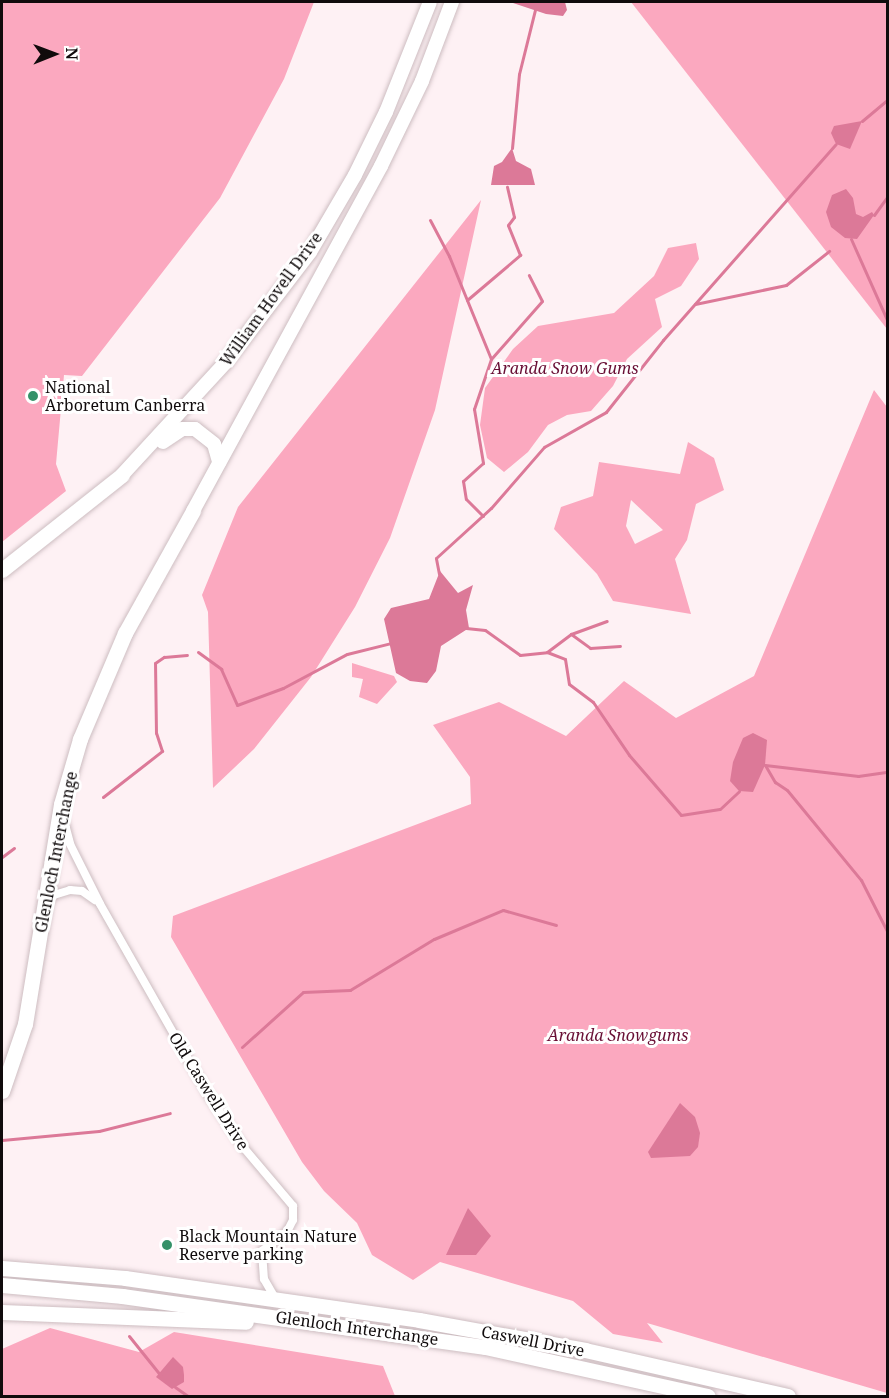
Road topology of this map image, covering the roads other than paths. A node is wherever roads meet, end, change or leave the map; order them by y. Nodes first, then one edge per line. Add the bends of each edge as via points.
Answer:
1 (430, 2) edge
2 (452, 2) edge
3 (219, 462) junction
4 (122, 475) junction
5 (193, 511) joint
6 (6, 566) edge
7 (62, 804) junction
8 (99, 904) junction
9 (44, 912) junction
10 (2, 1091) edge
11 (2, 1268) edge
12 (2, 1285) edge
13 (274, 1298) junction
14 (2, 1312) edge
15 (404, 1336) junction
16 (708, 1396) edge
17 (788, 1396) edge

1 - 4 main road, William Hovell Drive via 386,112 310,252 226,362
2 - 3 main road, William Hovell Drive via 422,81 381,166
3 - 4 main road via 211,440 188,428 174,433
3 - 5 main road, Glenloch Interchange
4 - 6 highway
5 - 7 highway, Glenloch Interchange via 92,704
7 - 8 street, Old Caswell Drive via 70,844
7 - 9 highway, Glenloch Interchange
8 - 9 street via 86,893 70,890 54,895
8 - 13 street, Old Caswell Drive via 218,1111 293,1206 293,1220 287,1232 262,1251 264,1279
9 - 10 highway, Glenloch Interchange via 25,1024
11 - 13 highway, Glenloch Interchange via 125,1278
12 - 15 highway, Glenloch Interchange via 122,1296
13 - 17 highway, Caswell Drive via 533,1340
14 - 15 highway via 240,1321 375,1337
15 - 16 highway, Glenloch Interchange via 536,1357

